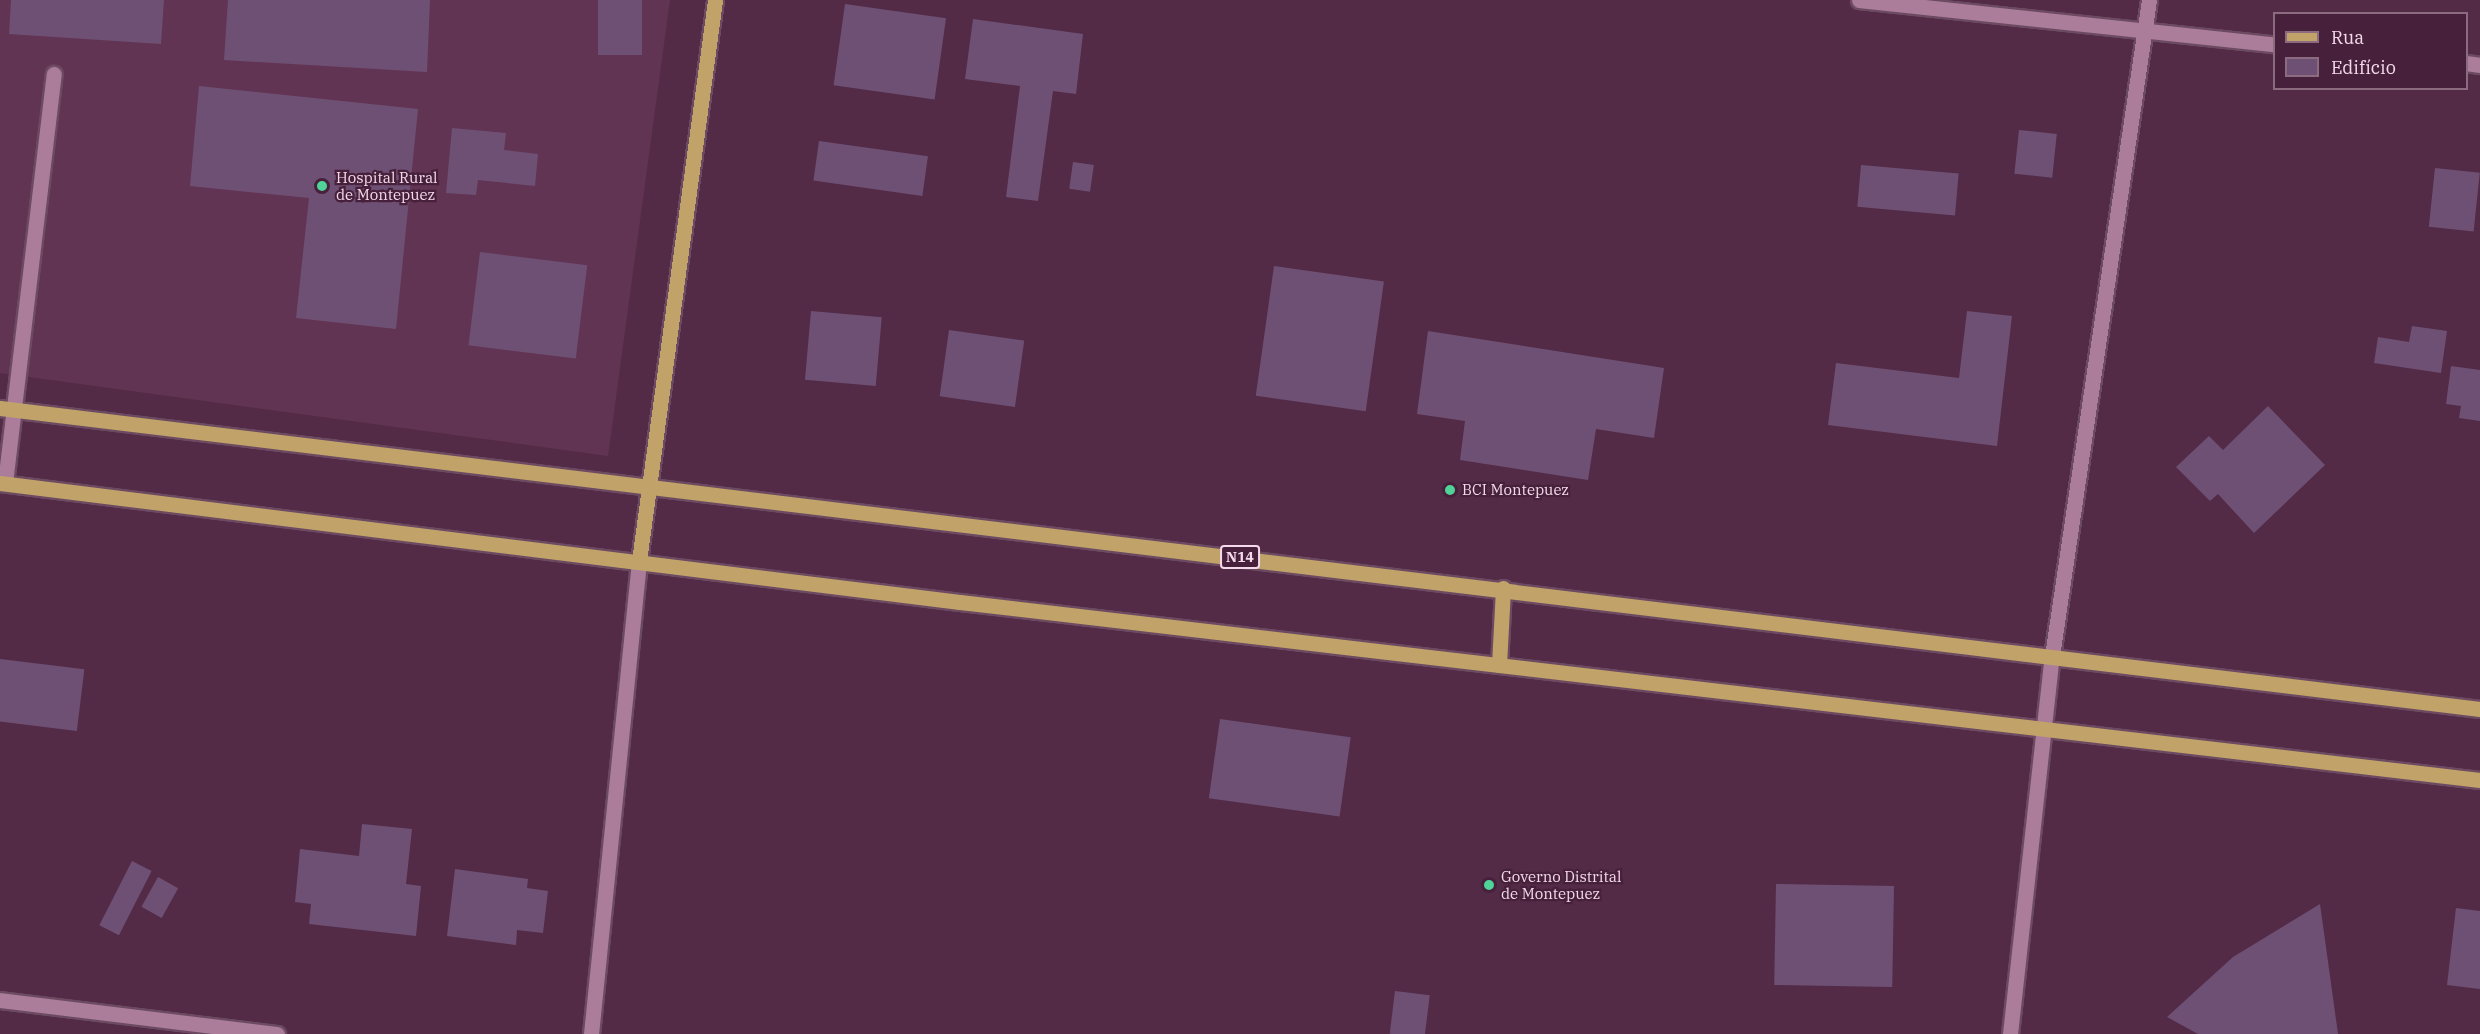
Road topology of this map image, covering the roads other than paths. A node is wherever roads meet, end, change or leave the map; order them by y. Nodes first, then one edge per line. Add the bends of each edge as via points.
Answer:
1 (715, 0) edge
2 (1859, 0) edge
3 (2149, 0) edge
4 (2142, 31) junction
5 (2273, 44) edge
6 (54, 74) dead end
7 (7, 409) edge
8 (3, 483) edge
9 (646, 486) junction
10 (639, 561) junction
11 (1503, 588) junction
12 (2052, 656) junction
13 (1499, 665) junction
14 (2480, 709) edge
15 (2045, 729) junction
16 (2480, 780) edge
17 (0, 1000) edge
18 (277, 1034) edge
19 (591, 1034) edge
20 (2010, 1034) edge

1 - 9 main road
2 - 4 street
3 - 4 street
4 - 5 street
4 - 12 street
6 - 7 street
7 - 8 street
7 - 9 main road, N14
8 - 10 main road
9 - 10 main road
9 - 11 main road, N14
10 - 13 main road
10 - 19 street
11 - 12 main road, N14
11 - 13 main road
12 - 14 main road, N14
12 - 15 street
13 - 15 main road
15 - 16 main road
15 - 20 street
17 - 18 street

